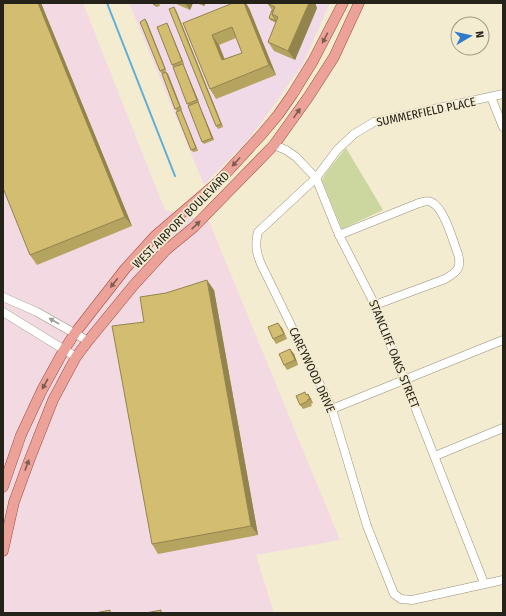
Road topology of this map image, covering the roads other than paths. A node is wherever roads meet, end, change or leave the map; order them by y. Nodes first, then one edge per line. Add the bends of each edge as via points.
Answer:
1 (343, 3) edge
2 (359, 3) edge
3 (338, 13) junction
4 (352, 20) junction
5 (503, 94) edge
6 (491, 97) junction
7 (503, 127) edge
8 (262, 134) junction
9 (274, 145) junction
10 (316, 178) junction
11 (217, 183) junction
12 (227, 193) junction
13 (339, 235) junction
14 (261, 264) joint
15 (3, 298) edge
16 (375, 305) junction
17 (3, 312) edge
18 (74, 333) junction
19 (503, 340) edge
20 (88, 341) junction
21 (64, 350) junction
22 (76, 357) junction
23 (404, 379) junction
24 (332, 409) junction
25 (503, 428) edge
26 (435, 456) junction
27 (3, 487) edge
28 (3, 551) edge
29 (503, 580) edge
30 (484, 583) junction

1 - 3 main road, WEST AIRPORT BOULEVARD
2 - 4 main road, WEST AIRPORT BOULEVARD
3 - 4 main road
3 -> 8 main road, WEST AIRPORT BOULEVARD via 292,95
9 -> 4 main road, WEST AIRPORT BOULEVARD via 334,57
5 - 6 street, SUMMERFIELD PLACE
6 - 7 street
6 - 10 street, SUMMERFIELD PLACE via 374,122 354,134 337,150
8 - 9 main road
8 -> 11 main road, WEST AIRPORT BOULEVARD
9 - 10 street, STANCLIFF OAKS STREET via 286,150
9 - 12 main road, WEST AIRPORT BOULEVARD
10 - 13 street, STANCLIFF OAKS STREET
10 - 14 street, SUMMERFIELD PLACE via 258,232 256,252
11 - 12 main road
11 -> 18 main road, WEST AIRPORT BOULEVARD via 155,236
20 -> 12 main road, WEST AIRPORT BOULEVARD via 166,250 194,227
13 - 16 street, STANCLIFF OAKS STREET
13 - 16 street via 427,201 433,202 441,210 460,261 454,274
14 - 24 street, CAREYWOOD DRIVE
18 -> 15 street via 37,312
16 - 23 street, STANCLIFF OAKS STREET
17 - 21 street
18 - 20 street
18 - 21 main road, WEST AIRPORT BOULEVARD
19 - 23 street
20 - 22 main road, WEST AIRPORT BOULEVARD
21 - 22 street
21 -> 27 main road, WEST AIRPORT BOULEVARD via 21,436
28 -> 22 main road, WEST AIRPORT BOULEVARD via 14,502 29,461 53,400
23 - 24 street
23 - 26 street, STANCLIFF OAKS STREET
24 - 30 street, CAREYWOOD DRIVE via 367,526 394,594 401,599 412,600
25 - 26 street
26 - 30 street, STANCLIFF OAKS STREET
29 - 30 street, CAREYWOOD DRIVE

